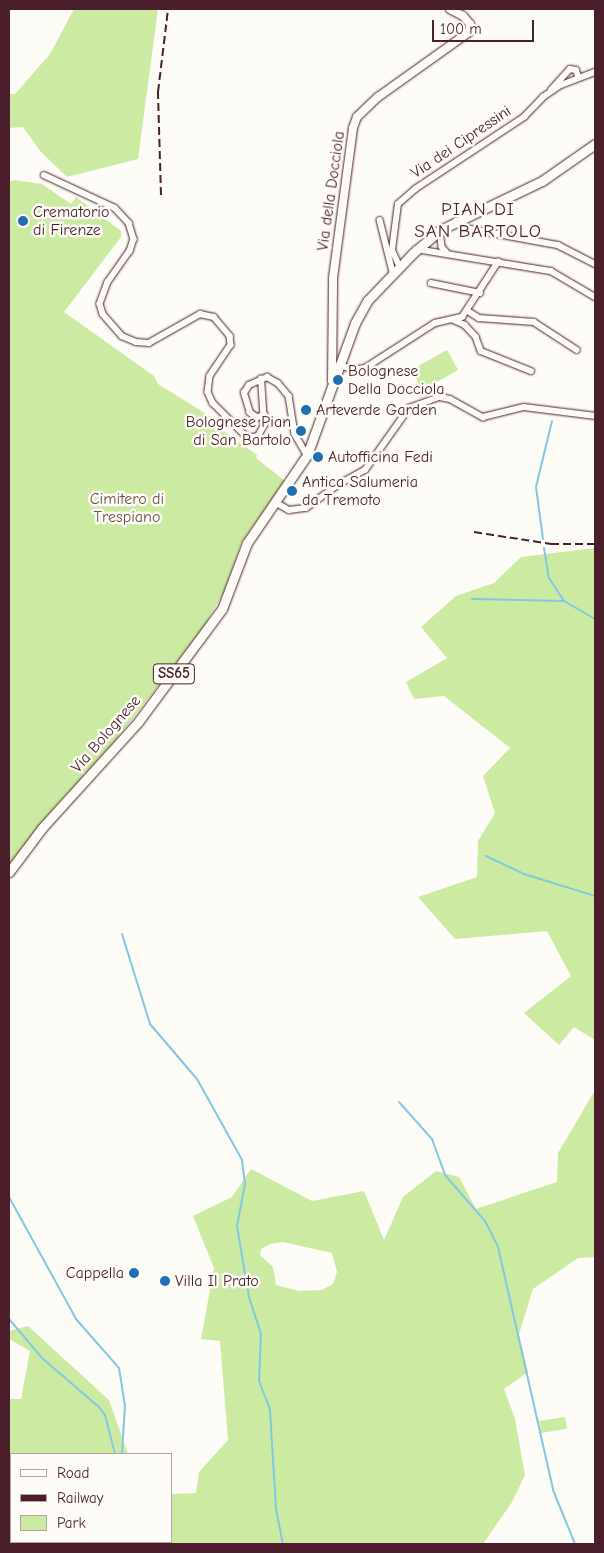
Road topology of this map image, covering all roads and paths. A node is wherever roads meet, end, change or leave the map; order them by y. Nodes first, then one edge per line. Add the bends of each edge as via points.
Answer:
1 (450, 9) edge
2 (595, 72) edge
3 (579, 77) junction
4 (548, 93) junction
5 (595, 144) edge
6 (44, 175) dead end
7 (380, 220) dead end
8 (456, 221) junction
9 (440, 230) junction
10 (416, 249) junction
11 (448, 254) junction
12 (498, 262) junction
13 (595, 264) edge
14 (396, 269) junction
15 (430, 283) dead end
16 (480, 293) junction
17 (595, 298) edge
18 (468, 311) junction
19 (454, 320) junction
20 (577, 350) dead end
21 (339, 365) junction
22 (531, 371) dead end
23 (261, 379) junction
24 (332, 383) junction
25 (265, 415) junction
26 (595, 416) edge
27 (307, 455) junction
28 (275, 502) junction
29 (9, 872) edge

1 - 24 street, Via della Docciola via 466,20 469,32 378,96 357,117 353,128 333,278
2 - 3 street, Via dei Cipressini
3 - 4 street, Via dei Cipressini
3 - 4 street via 576,70 570,68
4 - 14 street, Via dei Cipressini via 524,116 415,189 398,204 392,250
5 - 8 main road, Via Bolognese / SS65 via 542,181
6 - 25 street via 115,208 129,223 134,239 130,251 108,282 100,304 111,325 129,339 149,343 200,314 214,317 230,336 231,345 210,376 208,392 213,402 248,438 262,432
7 - 14 street
8 - 9 main road, Via Bolognese / SS65
8 - 13 street via 466,228 558,245
9 - 10 main road, Via Bolognese / SS65
9 - 11 street via 442,247
10 - 11 street
10 - 14 main road, Via Bolognese / SS65
11 - 12 street
12 - 16 street
12 - 17 street via 551,271
14 - 21 main road, Via Bolognese / SS65 via 360,315
15 - 16 street
16 - 18 street
18 - 19 street
18 - 20 street via 479,318 534,322
19 - 21 street via 435,323 365,368 355,370
19 - 22 street via 465,325 476,337 481,351
21 - 24 main road, Via Bolognese / SS65
23 - 25 street
23 - 25 street via 249,385 244,398 250,413 257,418
23 - 27 street via 267,377 284,388 295,434
24 - 27 main road, Via Bolognese / SS65
26 - 28 street via 524,407 483,417 440,397 404,413 365,470 298,511
27 - 28 main road, Via Bolognese / SS65
28 - 29 main road, Via Bolognese / SS65 via 247,543 232,589 207,631 138,722 42,828

